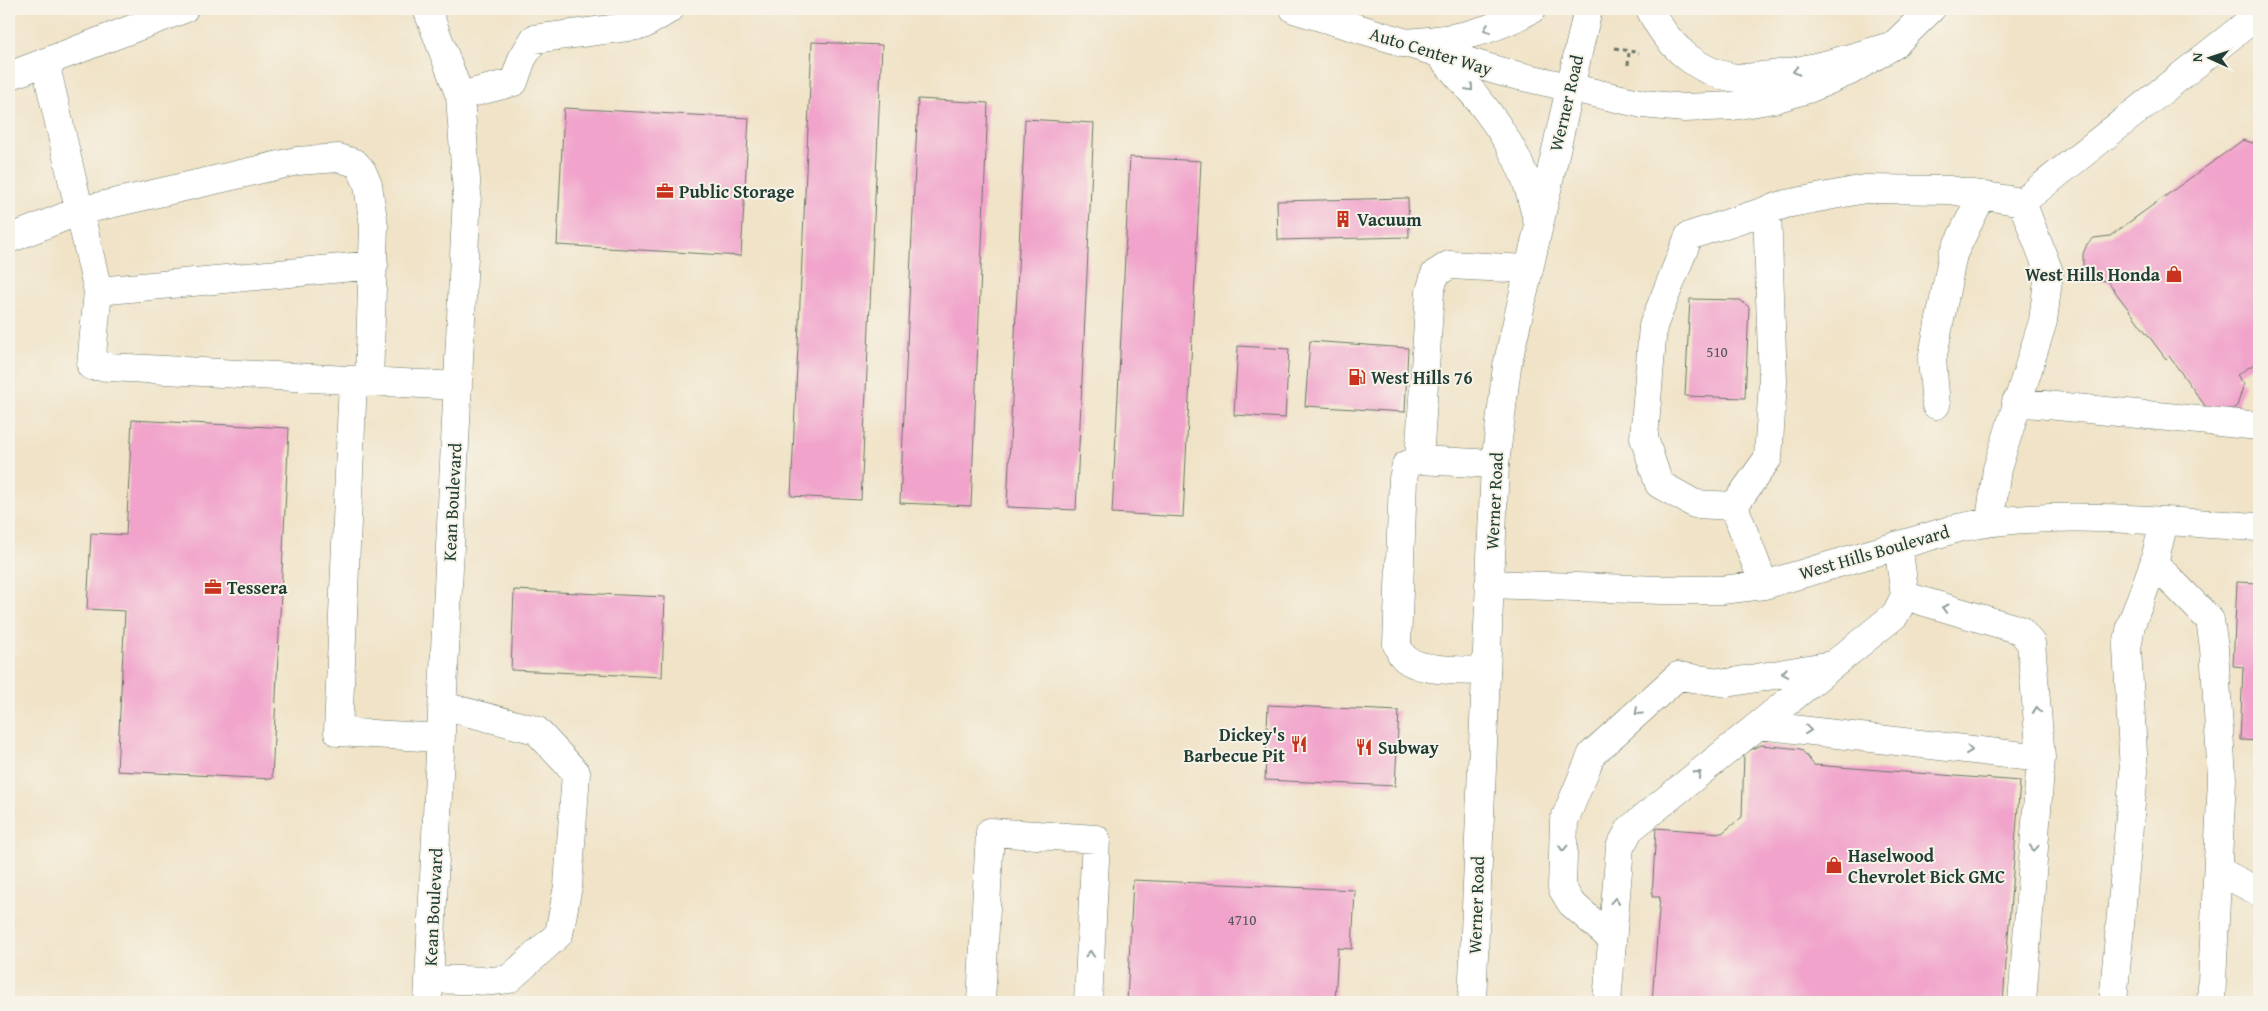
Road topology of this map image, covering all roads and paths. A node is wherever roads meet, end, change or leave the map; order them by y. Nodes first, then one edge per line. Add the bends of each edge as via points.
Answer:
1 (184, 9) edge
2 (427, 9) edge
3 (670, 9) edge
4 (1294, 9) edge
5 (1532, 9) edge
6 (1588, 9) edge
7 (1650, 9) edge
8 (1931, 9) edge
9 (2259, 14) edge
10 (1402, 43) junction
11 (1894, 45) junction
12 (1615, 48) dead end
13 (1629, 51) junction
14 (1437, 52) junction
15 (1646, 54) dead end
16 (45, 62) junction
17 (1628, 66) dead end
18 (9, 76) edge
19 (1568, 89) junction
20 (460, 96) junction
21 (1982, 195) junction
22 (2022, 202) junction
23 (1767, 210) junction
24 (79, 211) junction
25 (1538, 224) junction
26 (9, 239) edge
27 (374, 265) junction
28 (1528, 269) junction
29 (98, 291) junction
30 (361, 380) junction
31 (458, 386) junction
32 (2016, 402) junction
33 (1936, 405) dead end
34 (2259, 426) edge
35 (1419, 460) junction
36 (1495, 464) junction
37 (1734, 506) junction
38 (1990, 521) junction
39 (2164, 522) junction
40 (2259, 527) edge
41 (1898, 546) junction
42 (2154, 564) junction
43 (1490, 584) junction
44 (1764, 585) junction
45 (1905, 596) junction
46 (1833, 665) junction
47 (1486, 671) junction
48 (443, 706) junction
49 (1759, 725) junction
50 (441, 738) junction
51 (2041, 758) junction
52 (2219, 870) junction
53 (2259, 892) edge
54 (1612, 939) junction
55 (429, 991) edge
56 (982, 1002) edge
57 (1088, 1002) edge
58 (1472, 1002) edge
59 (1607, 1002) edge
60 (2022, 1002) edge
61 (2113, 1002) edge
62 (2212, 1002) edge

1 - 16 street
2 - 20 street, Kean Boulevard
3 - 20 street via 643,24 534,39 514,82
4 - 10 street, Auto Center Way
5 -> 10 street via 1474,34
6 - 19 street, Werner Road
11 -> 7 street via 1777,75 1738,78 1709,70 1679,52 1658,26
8 - 11 street
9 - 22 street
10 - 14 street, Auto Center Way
11 - 19 street, Auto Center Way via 1850,71 1811,88 1734,106 1684,108 1643,104
12 - 13 path
13 - 15 path
13 - 17 path
14 - 19 street, Auto Center Way
14 -> 25 street via 1472,90 1502,131 1524,175
16 - 18 street
16 - 24 street
19 - 25 street, Werner Road
20 - 31 street, Kean Boulevard via 467,194
21 - 22 street
21 - 23 street via 1950,190 1865,189
21 - 33 street via 1952,254 1932,360
22 - 32 street via 2049,272 2043,321
23 - 37 street via 1773,382 1768,458
23 - 37 street via 1689,236 1653,326 1644,438 1660,484 1695,504
24 - 26 street
24 - 27 street via 297,161 339,158 355,163 368,185 374,226
24 - 29 street
25 - 28 street, Werner Road
27 - 29 street
27 - 30 street
28 - 35 street via 1449,265 1435,274 1430,292
28 - 36 street, Werner Road via 1506,366
29 - 30 street via 91,366
30 - 31 street
30 - 50 street via 338,732
31 - 48 street, Kean Boulevard
32 - 34 street
32 - 38 street via 1996,469
35 - 36 street
35 - 47 street via 1406,465 1403,479 1397,644 1402,656 1426,668
36 - 43 street, Werner Road
37 - 44 street
38 - 39 street, West Hills Boulevard via 2079,518
38 - 41 street, West Hills Boulevard
39 - 40 street, West Hills Boulevard
39 - 42 street
41 - 44 street, West Hills Boulevard
41 - 45 street
42 - 52 street via 2210,620 2222,779
42 - 61 street via 2130,624 2127,648 2134,771
43 - 44 street, West Hills Boulevard via 1661,590 1722,590
43 - 47 street, Werner Road
45 - 46 street via 1895,615
51 -> 45 street via 2031,643 2020,630
46 - 49 street
46 -> 54 street via 1727,683 1678,676 1592,754 1564,821 1562,888 1571,903
47 - 58 street, Werner Road
48 - 50 street, Kean Boulevard
48 - 55 street via 536,730 576,773 568,886 559,934 508,979
49 -> 51 street
54 -> 49 street via 1620,847 1630,829
50 - 55 street, Kean Boulevard
51 -> 60 street
52 - 53 street
52 - 62 street
54 - 59 street
57 -> 56 street via 1096,839 990,832

